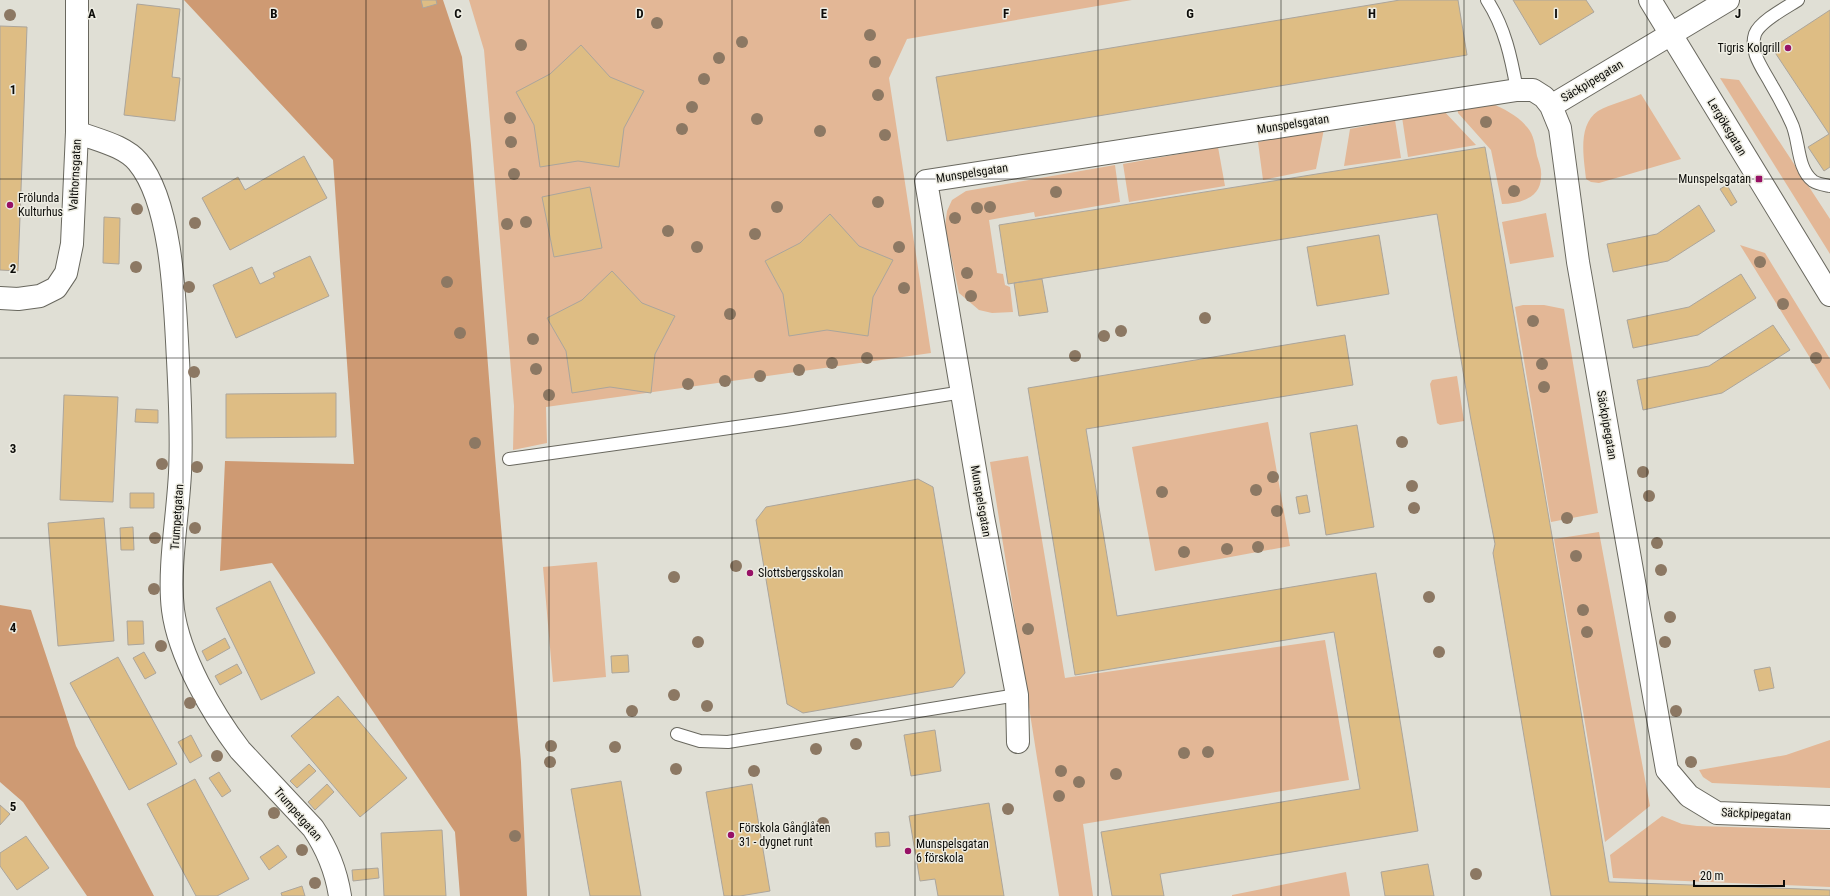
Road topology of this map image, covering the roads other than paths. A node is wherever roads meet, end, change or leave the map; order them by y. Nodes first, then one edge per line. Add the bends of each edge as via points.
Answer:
1 (77, 0) edge
2 (1487, 0) edge
3 (1650, 0) edge
4 (1728, 0) edge
5 (1798, 0) edge
6 (1672, 35) junction
7 (1517, 90) junction
8 (1551, 106) junction
9 (77, 132) junction
10 (1830, 186) edge
11 (1830, 294) edge
12 (0, 298) edge
13 (963, 392) junction
14 (509, 459) dead end
15 (1017, 695) junction
16 (677, 734) dead end
17 (1018, 742) dead end
18 (1830, 818) edge
19 (340, 896) edge

1 - 9 street, Valthornsgatan
2 - 7 lane via 1505,34
3 - 6 street, Lergöksgatan
4 - 6 street, Säckpipegatan
5 - 10 lane via 1760,28 1753,46 1758,63 1792,124 1803,167 1813,181
6 - 8 street, Säckpipegatan
6 - 11 street, Lergöksgatan
7 - 8 street, Munspelsgatan via 1533,90 1544,97
7 - 13 street, Munspelsgatan via 926,181
8 - 18 street, Säckpipegatan via 1560,128 1578,262 1666,770 1689,796 1717,812
9 - 12 street, Valthornsgatan via 72,244 66,273 56,288 40,296
9 - 19 street, Trumpetgatan via 118,148 137,161 150,180 166,237 174,289 180,411 180,472 173,588 173,609 178,635 200,686 230,736 322,840 332,858
13 - 14 lane
13 - 15 street, Munspelsgatan
15 - 16 lane via 728,742 700,741
15 - 17 street, Munspelsgatan

